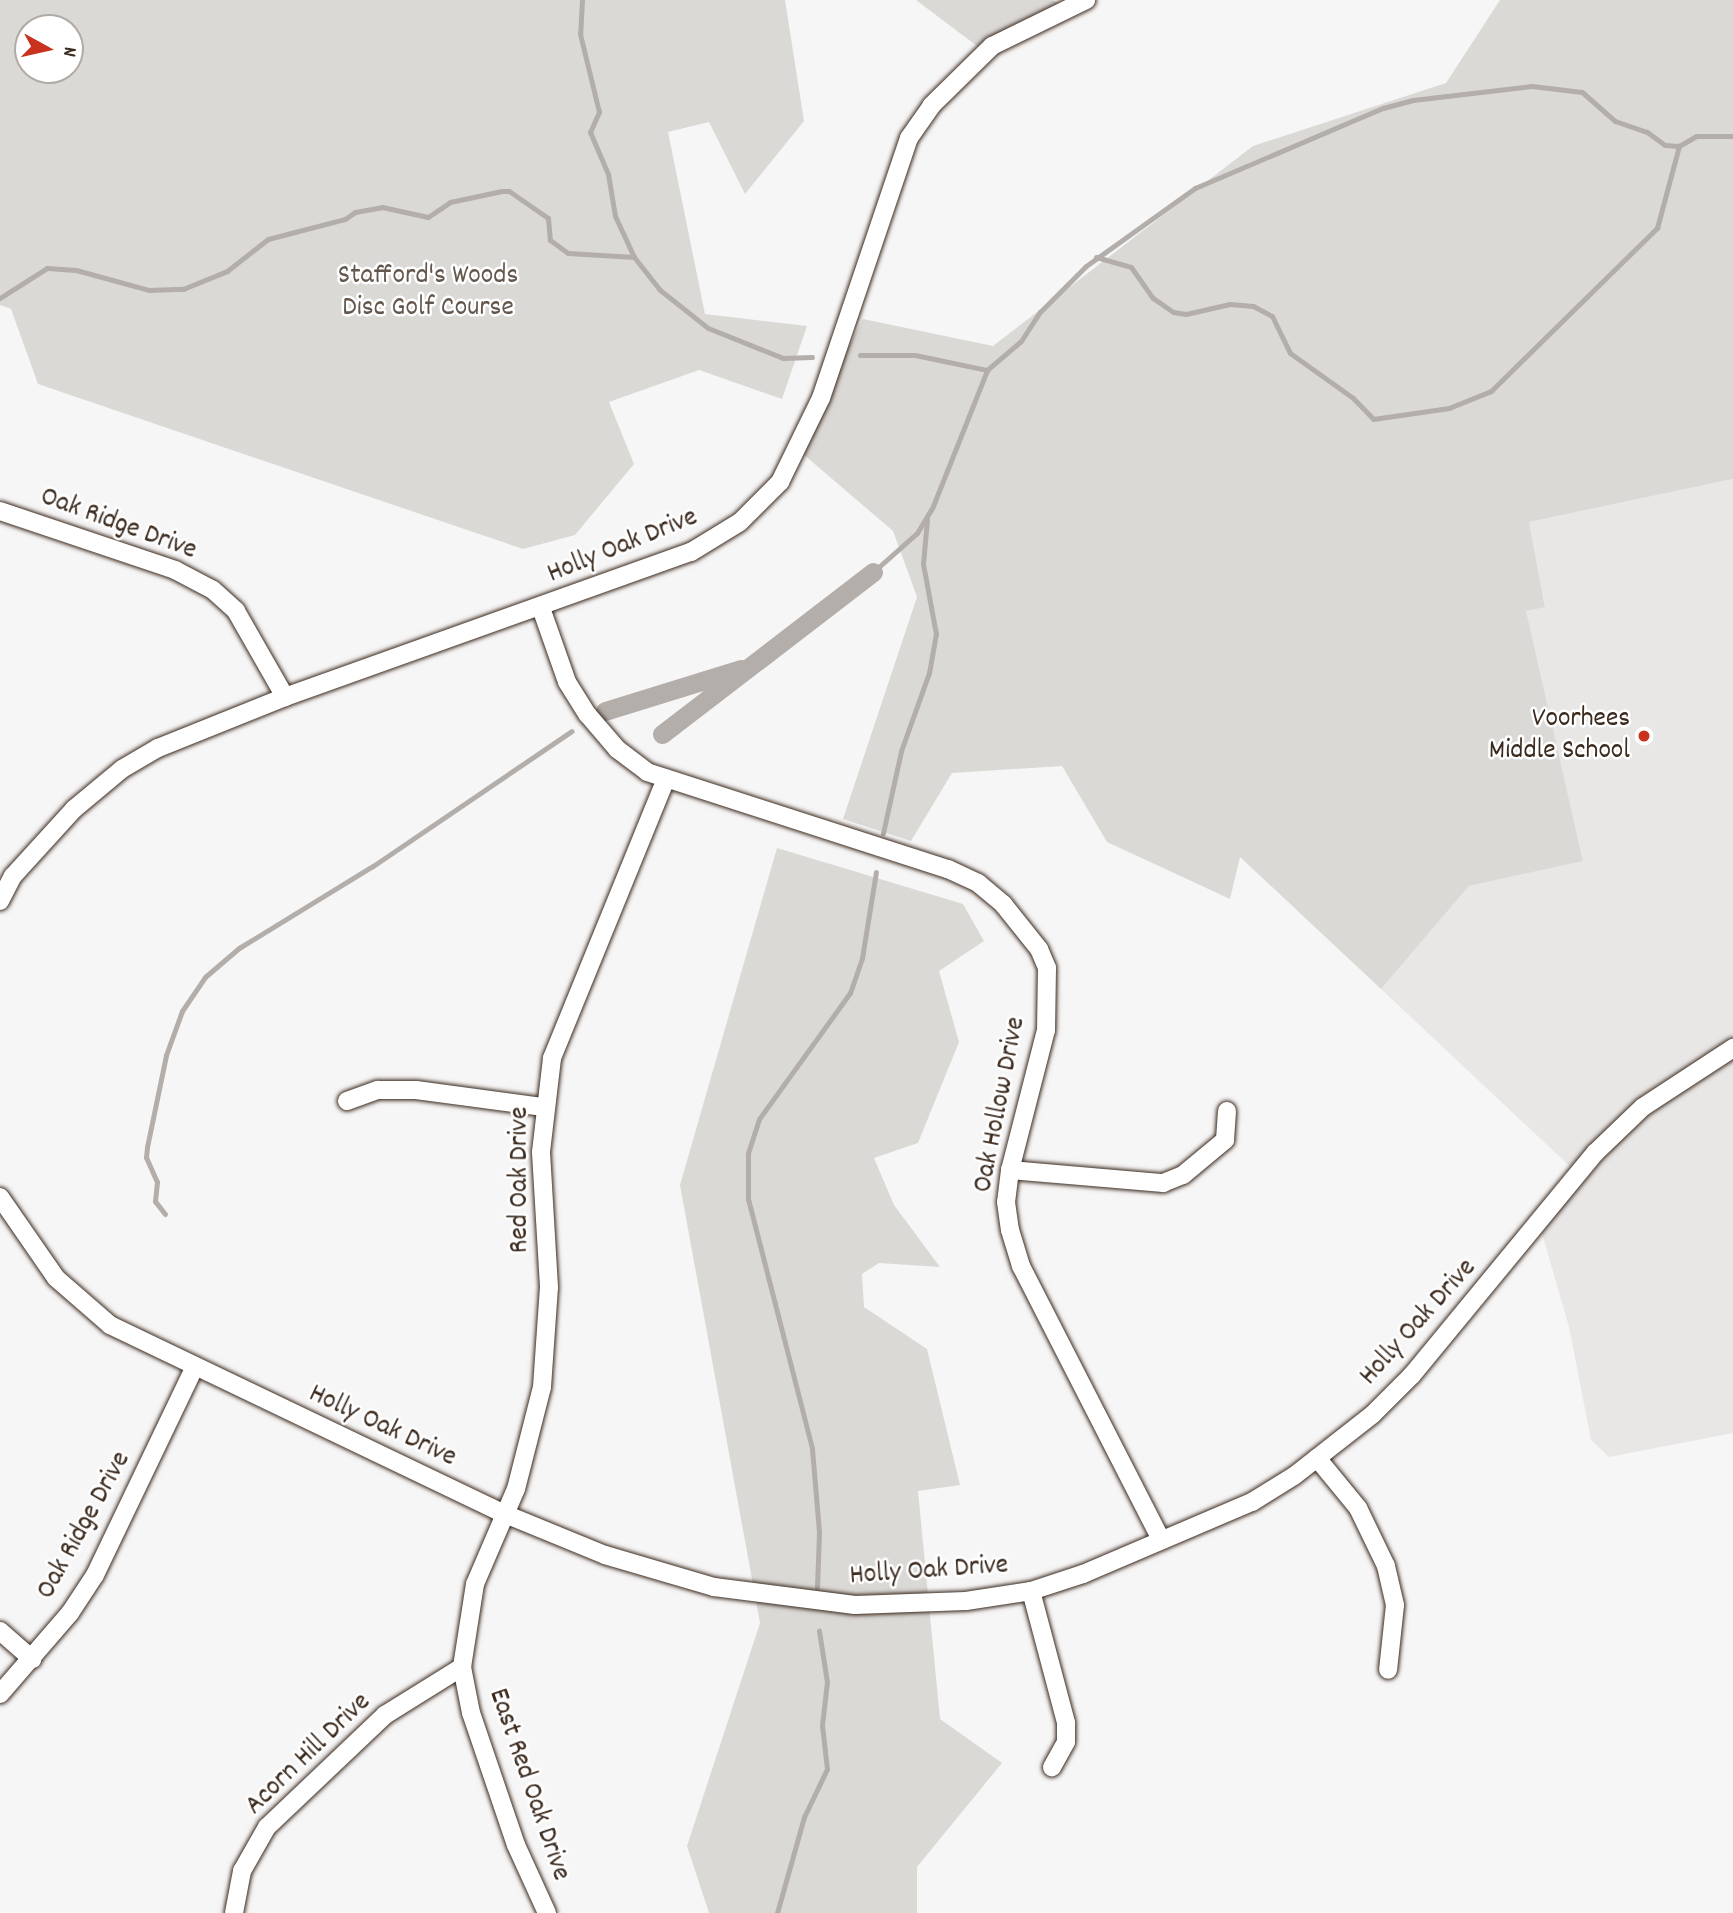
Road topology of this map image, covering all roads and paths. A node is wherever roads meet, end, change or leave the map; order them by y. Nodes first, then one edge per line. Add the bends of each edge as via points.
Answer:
1 (1086, 0) edge
2 (0, 511) edge
3 (541, 608) junction
4 (285, 698) junction
5 (666, 779) junction
6 (0, 901) edge
7 (1733, 1048) edge
8 (347, 1101) dead end
9 (544, 1107) junction
10 (1227, 1111) dead end
11 (1010, 1170) junction
12 (0, 1197) edge
13 (194, 1368) junction
14 (1317, 1458) junction
15 (505, 1514) junction
16 (1161, 1540) junction
17 (1031, 1591) junction
18 (0, 1631) edge
19 (32, 1659) junction
20 (462, 1667) junction
21 (1388, 1670) dead end
22 (0, 1694) edge
23 (1052, 1767) dead end
24 (234, 1913) edge
25 (547, 1913) edge

1 - 3 street, Holly Oak Drive via 992,46 931,106 909,138 821,398 797,454 762,503 691,552
2 - 4 street, Oak Ridge Drive via 175,570 213,590 236,611
3 - 4 street, Holly Oak Drive
3 - 5 street, Oak Hollow Drive via 567,682 588,715 617,749 647,772
4 - 6 street, Holly Oak Drive via 158,748 122,769 41,842 13,876
5 - 9 street, Red Oak Drive via 567,1014 552,1058
5 - 11 street, Oak Hollow Drive via 948,869 978,883 1024,927 1046,968 1046,1030
7 - 14 street, Holly Oak Drive via 1643,1107 1595,1153 1412,1375 1373,1414
8 - 9 street via 379,1090 416,1090
9 - 15 street, Red Oak Drive via 541,1152 549,1287 542,1387 530,1443
10 - 11 street via 1225,1140 1183,1175 1163,1183
11 - 16 street, Oak Hollow Drive via 1006,1202 1021,1266
12 - 13 street, Holly Oak Drive via 56,1278 85,1305 110,1325
13 - 15 street, Holly Oak Drive
13 - 19 street, Oak Ridge Drive via 95,1575
14 - 16 street, Holly Oak Drive via 1252,1502
14 - 21 street via 1358,1508 1386,1566 1395,1605
15 - 17 street, Holly Oak Drive via 605,1555 715,1587 866,1605 966,1601
15 - 20 street, East Red Oak Drive via 475,1584
16 - 17 street, Holly Oak Drive
17 - 23 street via 1066,1723 1066,1742
18 - 19 street
19 - 22 street, Oak Ridge Drive
20 - 24 street, Acorn Hill Drive via 385,1715 267,1828 242,1871
20 - 25 street, East Red Oak Drive via 471,1713 507,1819

